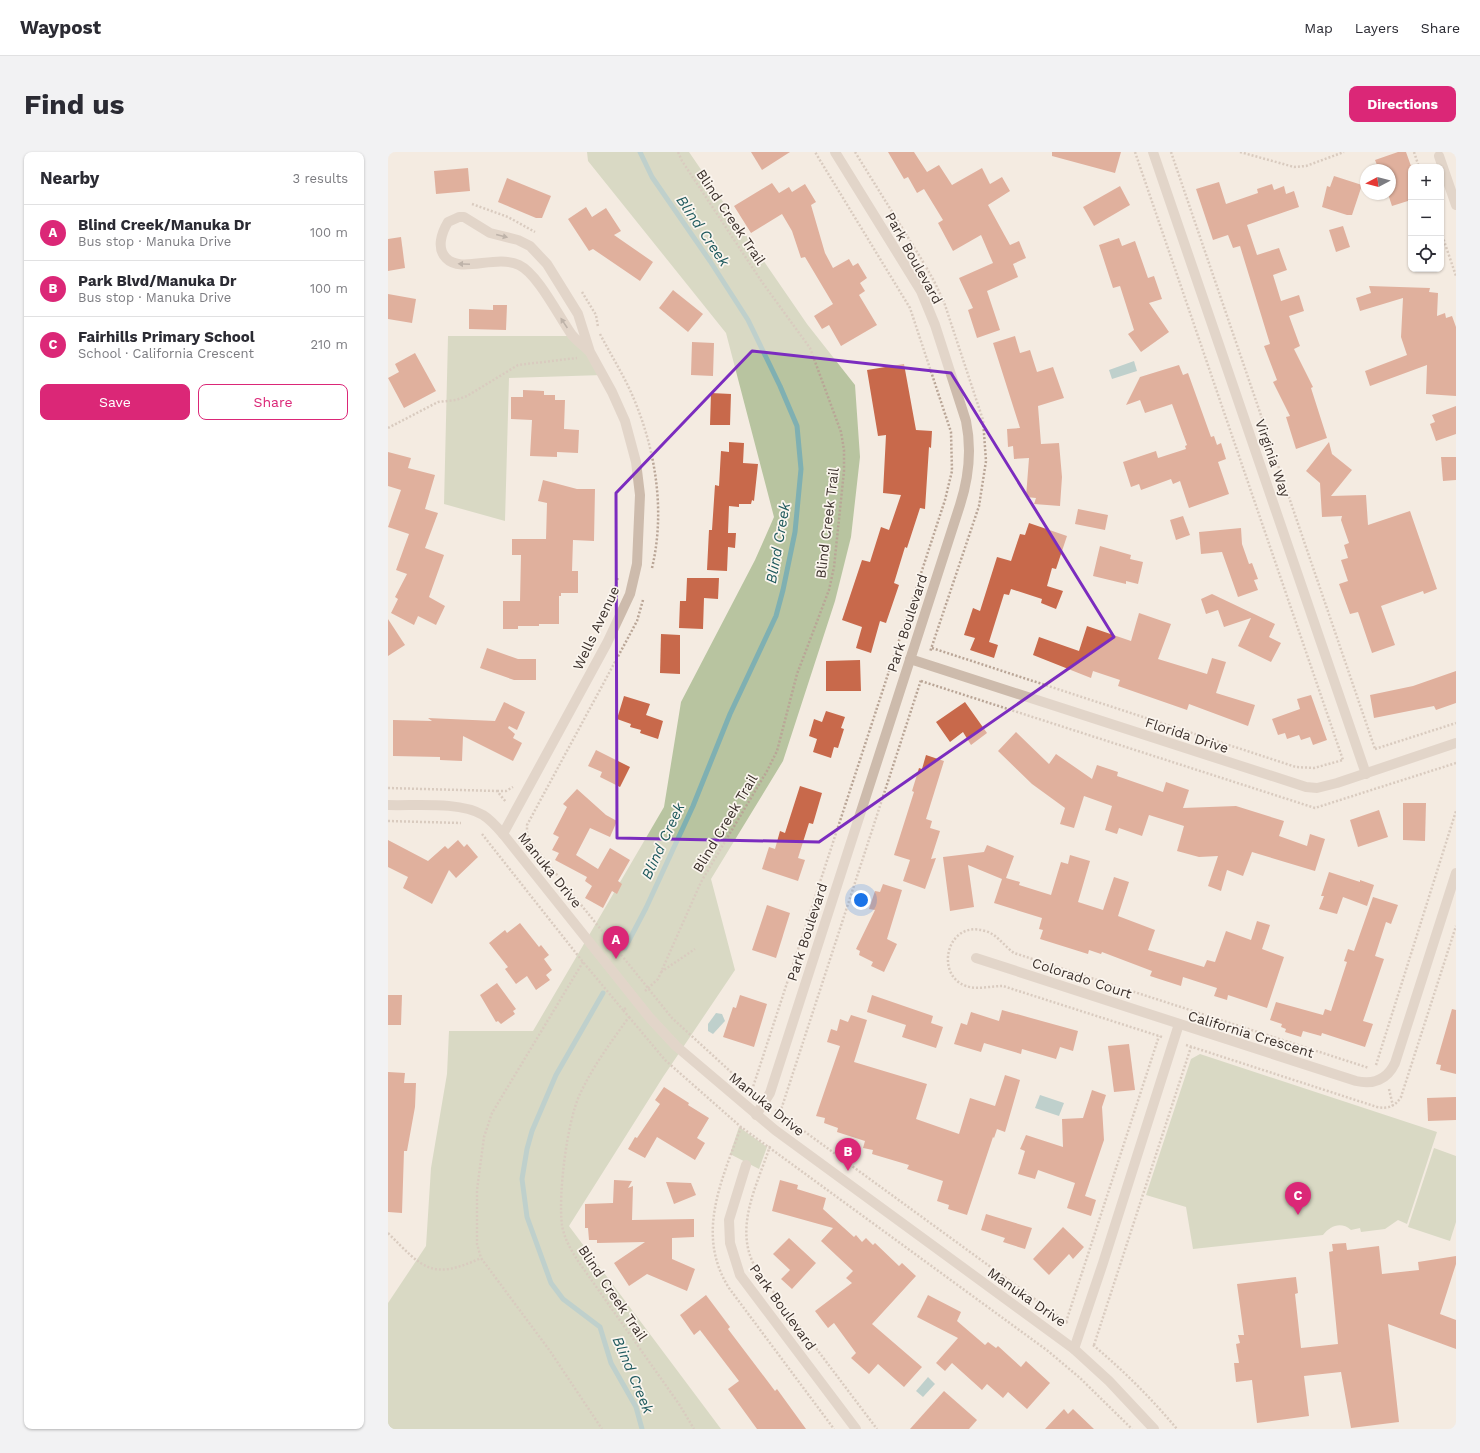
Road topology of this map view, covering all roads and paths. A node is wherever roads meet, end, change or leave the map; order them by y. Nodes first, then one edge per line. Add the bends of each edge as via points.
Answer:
1 (678, 152) edge
2 (815, 152) edge
3 (835, 152) edge
4 (1135, 152) edge
5 (1153, 152) edge
6 (1171, 152) edge
7 (1240, 152) edge
8 (1344, 152) edge
9 (1414, 152) edge
10 (1439, 156) dead end
11 (1418, 164) edge
12 (471, 204) dead end
13 (1456, 204) edge
14 (537, 233) dead end
15 (1442, 236) edge
16 (1456, 276) edge
17 (581, 290) dead end
18 (590, 352) junction
19 (583, 362) dead end
20 (388, 428) edge
21 (651, 571) dead end
22 (619, 574) dead end
23 (646, 593) dead end
24 (610, 602) dead end
25 (932, 648) dead end
26 (910, 659) junction
27 (921, 680) dead end
28 (1456, 723) edge
29 (1456, 743) edge
30 (1366, 774) junction
31 (517, 783) dead end
32 (388, 788) edge
33 (497, 791) junction
34 (509, 804) dead end
35 (388, 805) edge
36 (1456, 811) edge
37 (388, 821) edge
38 (464, 823) dead end
39 (480, 831) dead end
40 (504, 834) junction
41 (1456, 873) edge
42 (1456, 926) edge
43 (695, 949) dead end
44 (976, 958) dead end
45 (583, 962) junction
46 (661, 972) junction
47 (648, 988) junction
48 (641, 994) dead end
49 (1167, 1002) dead end
50 (628, 1005) dead end
51 (624, 1010) junction
52 (629, 1017) junction
53 (1179, 1024) junction
54 (1159, 1036) dead end
55 (1186, 1045) dead end
56 (1191, 1047) junction
57 (1388, 1085) dead end
58 (1393, 1106) junction
59 (775, 1110) dead end
60 (780, 1113) junction
61 (756, 1115) junction
62 (770, 1147) junction
63 (746, 1165) dead end
64 (388, 1233) edge
65 (481, 1258) junction
66 (1074, 1348) junction
67 (602, 1429) edge
68 (694, 1429) edge
69 (856, 1429) edge
70 (877, 1429) edge
71 (1132, 1429) edge
72 (1154, 1429) edge
73 (1177, 1429) edge

1 - 46 path, Blind Creek Trail via 762,282 810,348 841,432 844,471 834,567 829,590 797,674 777,751 701,882
2 - 47 path via 910,308 951,432 953,457 949,485 752,1090 681,1028
3 - 26 street, Park Boulevard via 921,291 968,435 969,466 964,492
4 - 25 path via 1343,760 1314,768 1296,766
5 - 30 street, Virginia Way
6 - 28 path via 1375,749
7 - 8 path via 1294,167 1306,166
9 - 11 path
10 - 13 street
12 - 14 path via 508,217
15 - 16 path
17 - 21 path via 596,315 598,330 642,418 650,447 658,495
18 -> 18 street, Wells Avenue via 573,336 536,281 521,266 498,260 480,264 461,264 452,263 445,258 440,243 448,222 464,217 487,231 518,240 534,249 547,264 578,314
18 - 40 street, Wells Avenue via 625,422 636,462 640,495 637,564 630,594 619,620
19 - 20 path via 574,358 518,365 467,396 438,402
22 - 24 path
23 - 47 path via 637,621 526,830 529,840
26 - 30 street, Florida Drive via 1295,785 1316,788
26 - 61 street, Park Boulevard via 770,1093
27 - 60 path
29 - 30 street, Florida Drive
31 - 33 path via 507,791
32 - 33 path
33 - 34 path
35 - 40 street, Manuka Drive via 469,809 489,818
36 - 49 path via 1374,1069
37 - 38 path
39 - 45 path
40 - 61 street, Manuka Drive via 666,1036
41 - 53 street, California Crescent via 1395,1063 1388,1074 1378,1081 1356,1081
42 - 58 path via 1401,1097
43 - 46 path
44 - 53 street, Colorado Court
45 - 51 path
45 - 65 path via 492,1113 477,1190 477,1244
46 - 47 path, Blind Creek Trail via 656,982
47 - 48 path, Blind Creek Trail
50 - 51 path
51 - 52 path
52 - 62 path via 665,1060 735,1122
52 - 68 path, Blind Creek Trail via 596,1065 574,1108 566,1148 562,1226 565,1238 578,1261
53 - 66 street, California Crescent via 1104,1263
54 - 60 path via 1066,1322
55 - 56 path
56 - 58 path via 1377,1107
56 - 73 path via 1094,1345 1149,1395
57 - 58 path
59 - 60 path
61 - 66 street, Manuka Drive via 823,1167
62 - 70 path via 747,1215 745,1233 750,1257 757,1270
62 - 71 path via 1048,1351
63 - 69 street, Park Boulevard via 729,1220 730,1243 740,1275
64 - 65 path via 418,1262 431,1269 453,1269
65 - 67 path via 550,1352
66 - 72 street, Manuka Drive

